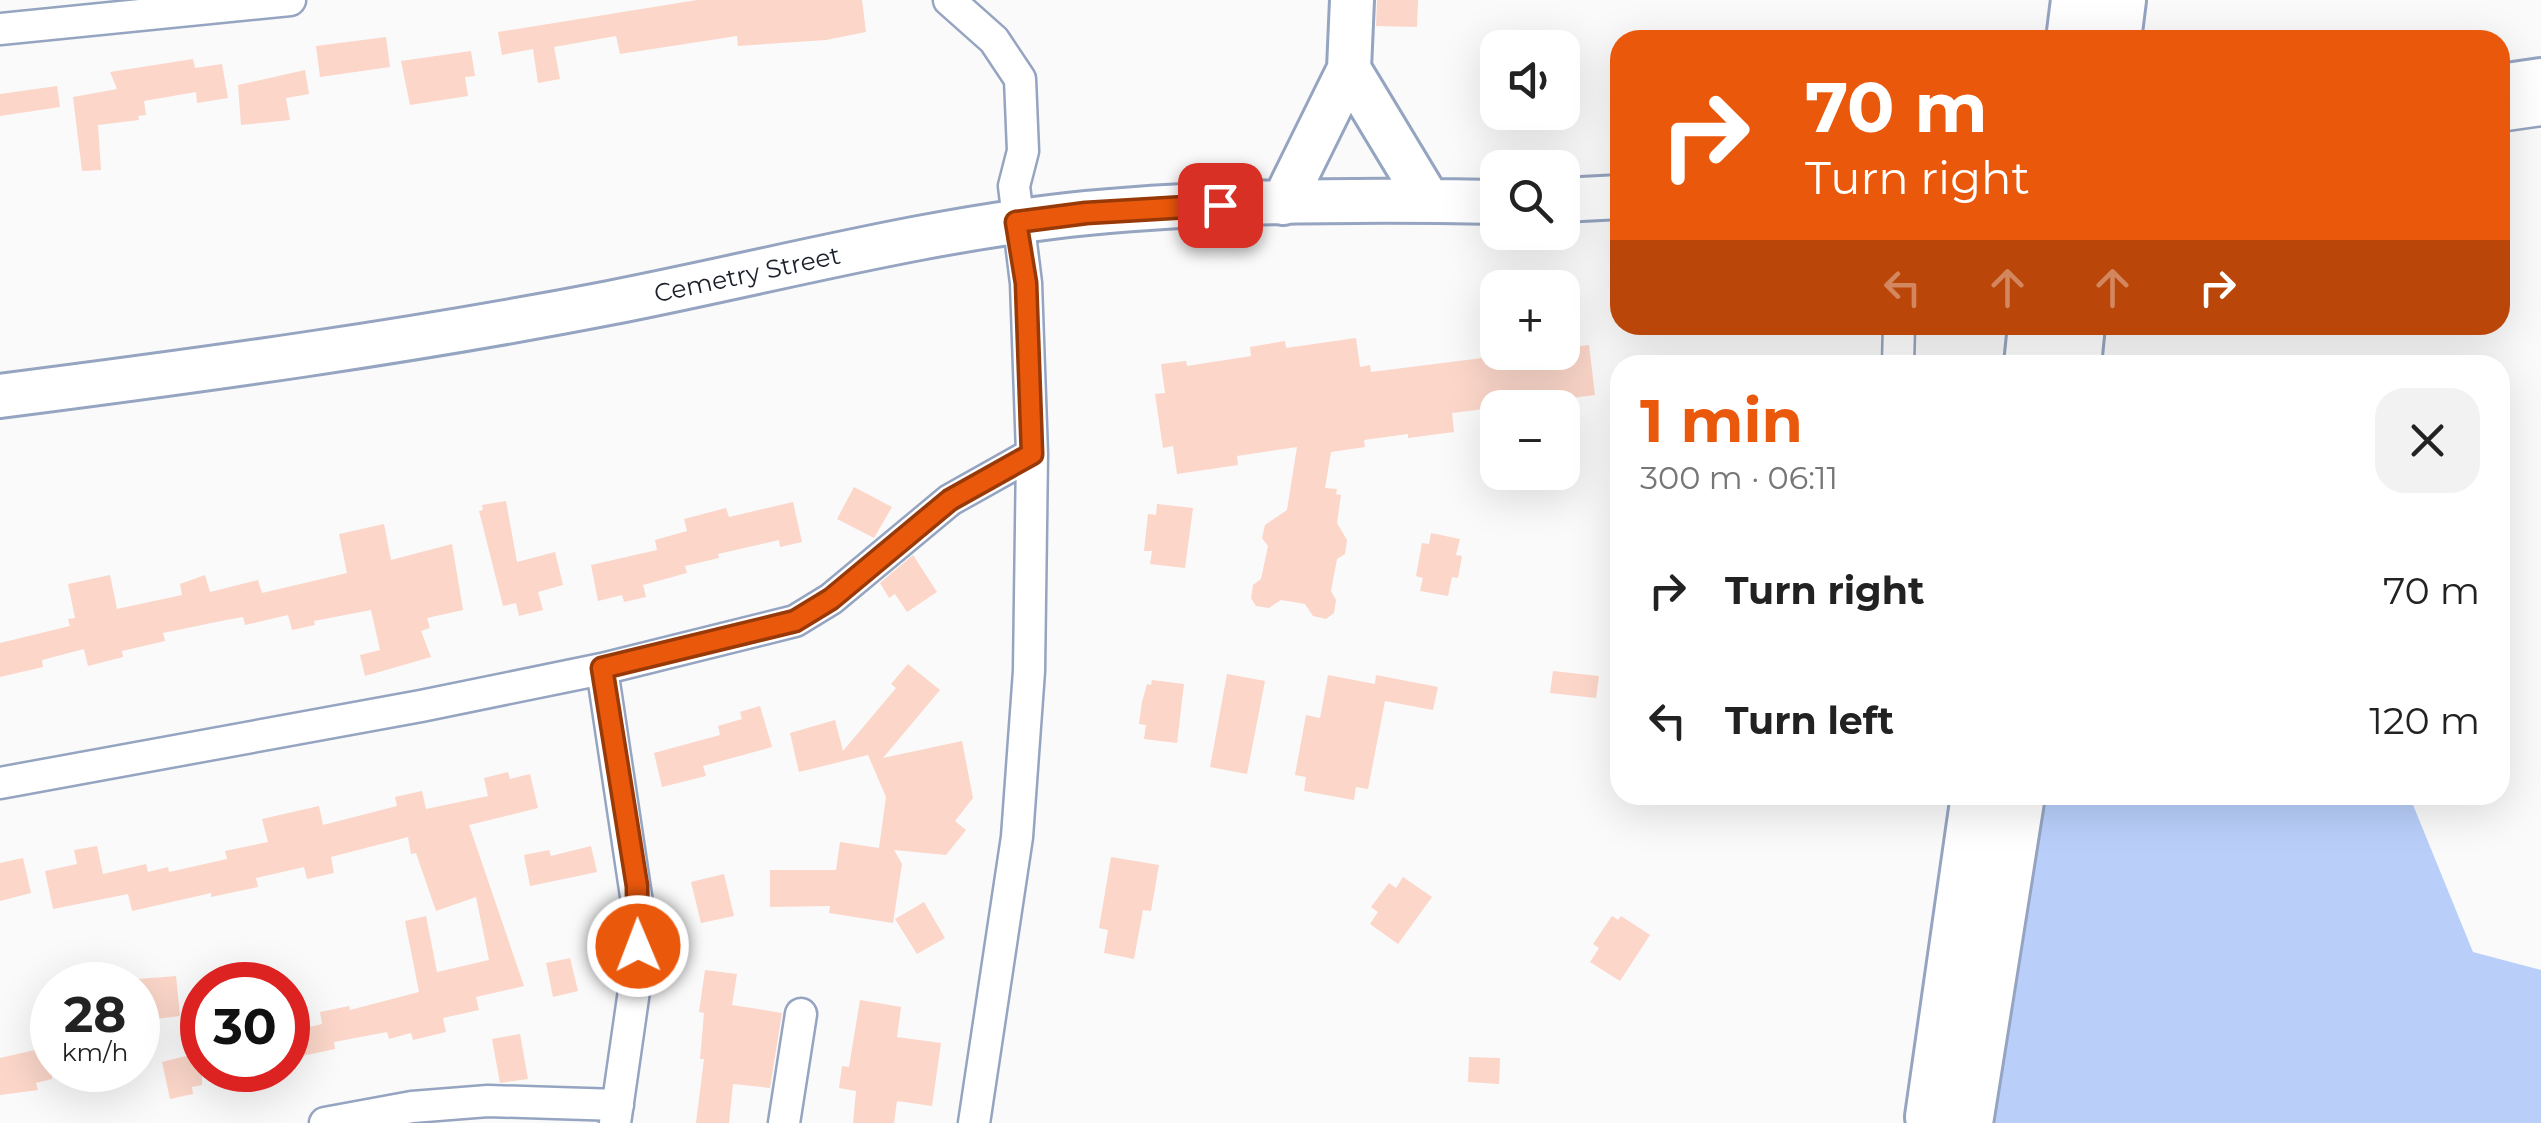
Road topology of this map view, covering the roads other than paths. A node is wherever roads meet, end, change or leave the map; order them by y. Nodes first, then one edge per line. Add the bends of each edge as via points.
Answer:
1 (290, 0) edge
2 (949, 0) edge
3 (1352, 0) edge
4 (2078, 0) edge
5 (2119, 0) edge
6 (0, 29) edge
7 (2074, 30) edge
8 (2115, 30) edge
9 (1350, 69) junction
10 (2541, 80) edge
11 (2510, 85) edge
12 (2541, 110) edge
13 (2510, 115) edge
14 (1610, 198) edge
15 (1580, 199) edge
16 (1428, 200) junction
17 (1480, 201) edge
18 (1283, 203) junction
19 (1016, 222) junction
20 (0, 396) edge
21 (1032, 454) junction
22 (602, 668) junction
23 (0, 783) edge
24 (1977, 805) edge
25 (2016, 805) edge
26 (801, 1014) dead end
27 (616, 1114) edge
28 (325, 1123) edge
29 (784, 1123) edge
30 (974, 1123) edge
31 (1931, 1123) edge
32 (1966, 1123) edge

1 - 6 street
2 - 19 street via 994,40 1020,79 1023,151 1014,186
3 - 9 street
4 - 7 highway
5 - 8 highway
9 - 16 street
9 - 18 street
10 - 11 street
12 - 13 street
14 - 15 street
16 - 17 street, Cemetry Street
16 - 18 street, Cemetry Street
18 - 19 street, Cemetry Street
19 - 20 street, Cemetry Street via 504,322
19 - 21 street via 1026,283
21 - 22 street via 950,500 795,621
21 - 30 street via 1021,786
22 - 23 street
22 - 27 street via 639,916
24 - 31 highway
25 - 32 highway
26 - 29 street
27 - 28 street via 488,1101 412,1106

